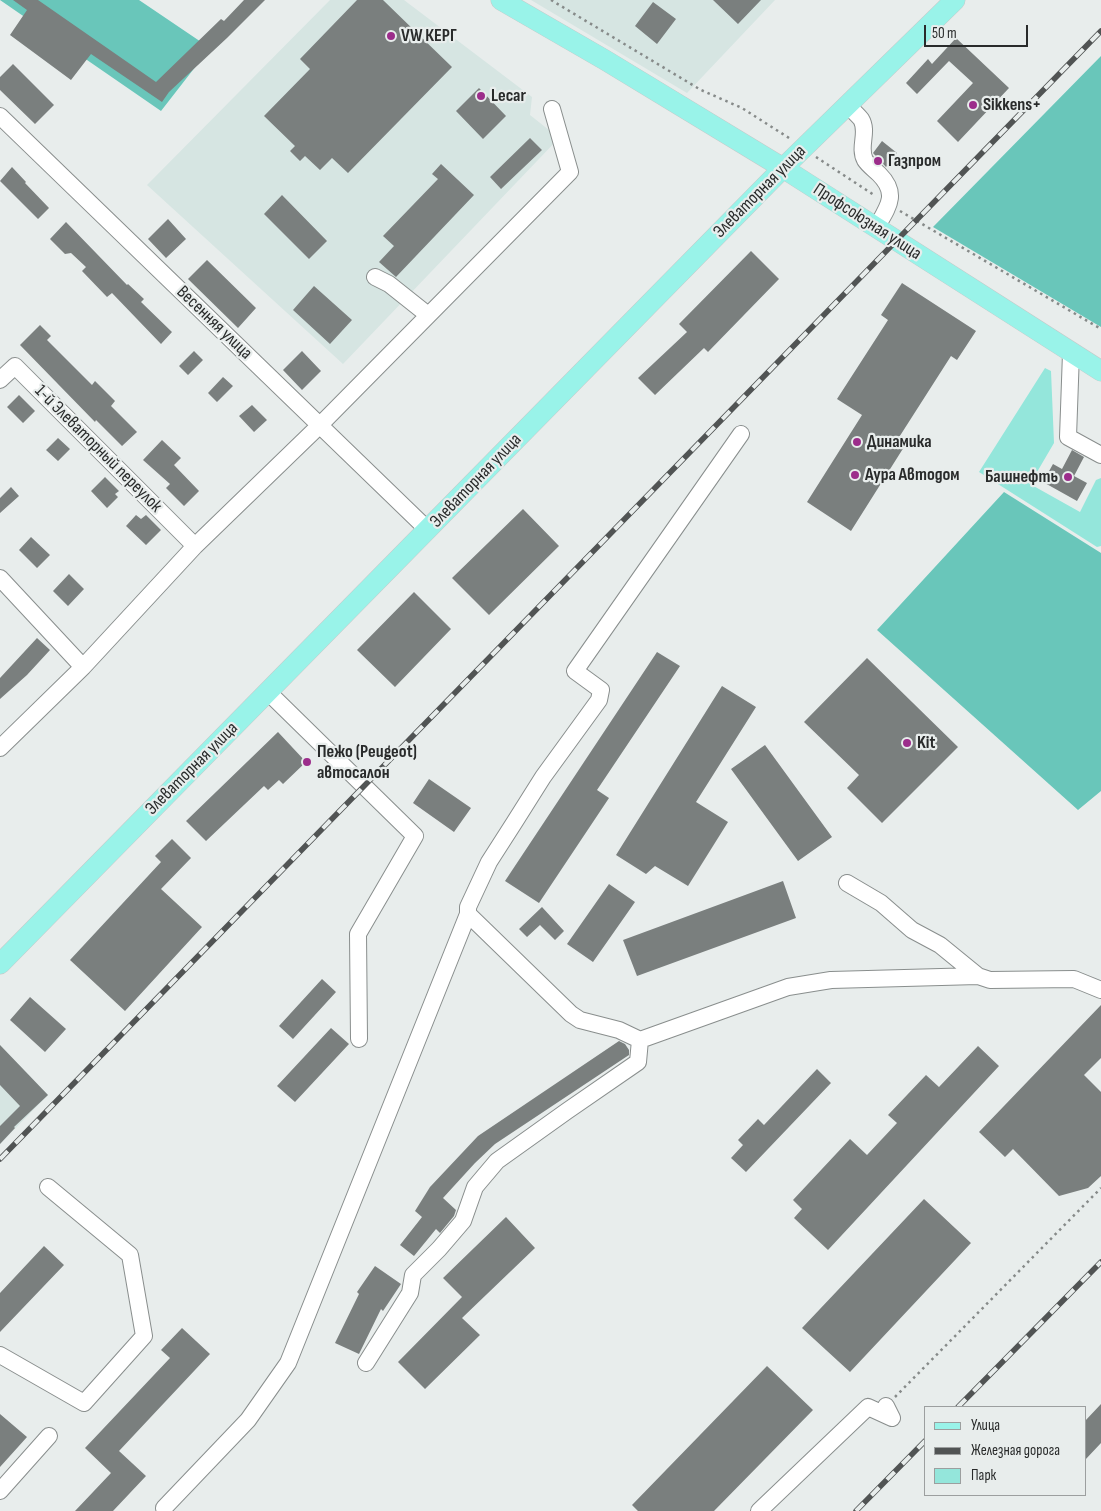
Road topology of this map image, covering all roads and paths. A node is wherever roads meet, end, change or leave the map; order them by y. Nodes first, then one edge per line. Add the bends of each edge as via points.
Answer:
1 (501, 0) edge
2 (551, 0) edge
3 (956, 0) edge
4 (847, 105) junction
5 (552, 110) dead end
6 (0, 116) edge
7 (803, 148) junction
8 (783, 168) junction
9 (889, 204) junction
10 (876, 228) junction
11 (375, 277) dead end
12 (428, 315) junction
13 (1101, 328) edge
14 (1071, 353) junction
15 (1101, 371) edge
16 (0, 380) edge
17 (319, 426) junction
18 (741, 434) dead end
19 (1101, 455) edge
20 (428, 530) junction
21 (195, 546) junction
22 (0, 578) edge
23 (83, 667) junction
24 (268, 692) junction
25 (0, 748) edge
26 (847, 883) dead end
27 (468, 914) junction
28 (0, 964) edge
29 (978, 976) junction
30 (1101, 990) edge
31 (359, 1039) dead end
32 (640, 1040) junction
33 (48, 1188) dead end
34 (1101, 1188) edge
35 (0, 1355) edge
36 (366, 1363) dead end
37 (886, 1406) joint
38 (50, 1436) dead end
39 (0, 1491) edge
40 (164, 1508) dead end
41 (759, 1511) edge

1 - 8 main road, Профсоюзная улица
2 - 7 path via 701,90 742,108
3 - 4 main road, Элеваторная улица
4 - 7 main road, Элеваторная улица
4 - 9 street via 861,119 865,130 865,160 887,182 891,196
5 - 12 street via 570,172
6 - 17 street, Весенняя улица
7 - 8 main road, Элеваторная улица
7 - 9 path
8 - 10 main road, Профсоюзная улица
8 - 20 main road, Элеваторная улица
9 - 10 street
9 - 13 path
10 - 14 main road, Профсоюзная улица
11 - 12 street
12 - 17 street
14 - 15 main road, Профсоюзная улица
14 - 19 street via 1068,437
16 - 21 street, 1-й Элеваторный переулок via 15,366
17 - 20 street, Весенняя улица
17 - 21 street
18 - 27 street via 575,671 601,690 600,700 543,777 489,862 468,907
20 - 24 main road, Элеваторная улица
21 - 23 street
22 - 23 street
23 - 25 street
24 - 28 main road, Элеваторная улица
24 - 31 street via 415,836 358,934
26 - 29 street via 881,903 912,930 940,945
27 - 32 street via 571,1014
27 - 40 street via 288,1363 248,1420
29 - 30 street via 990,980 1074,979
29 - 32 street via 831,980 788,987
32 - 36 street via 638,1062 628,1071 497,1161 475,1187 463,1221 413,1275 410,1294
33 - 35 street via 130,1255 144,1336 84,1403
34 - 37 path
37 - 41 street via 892,1418 868,1407
38 - 39 street

